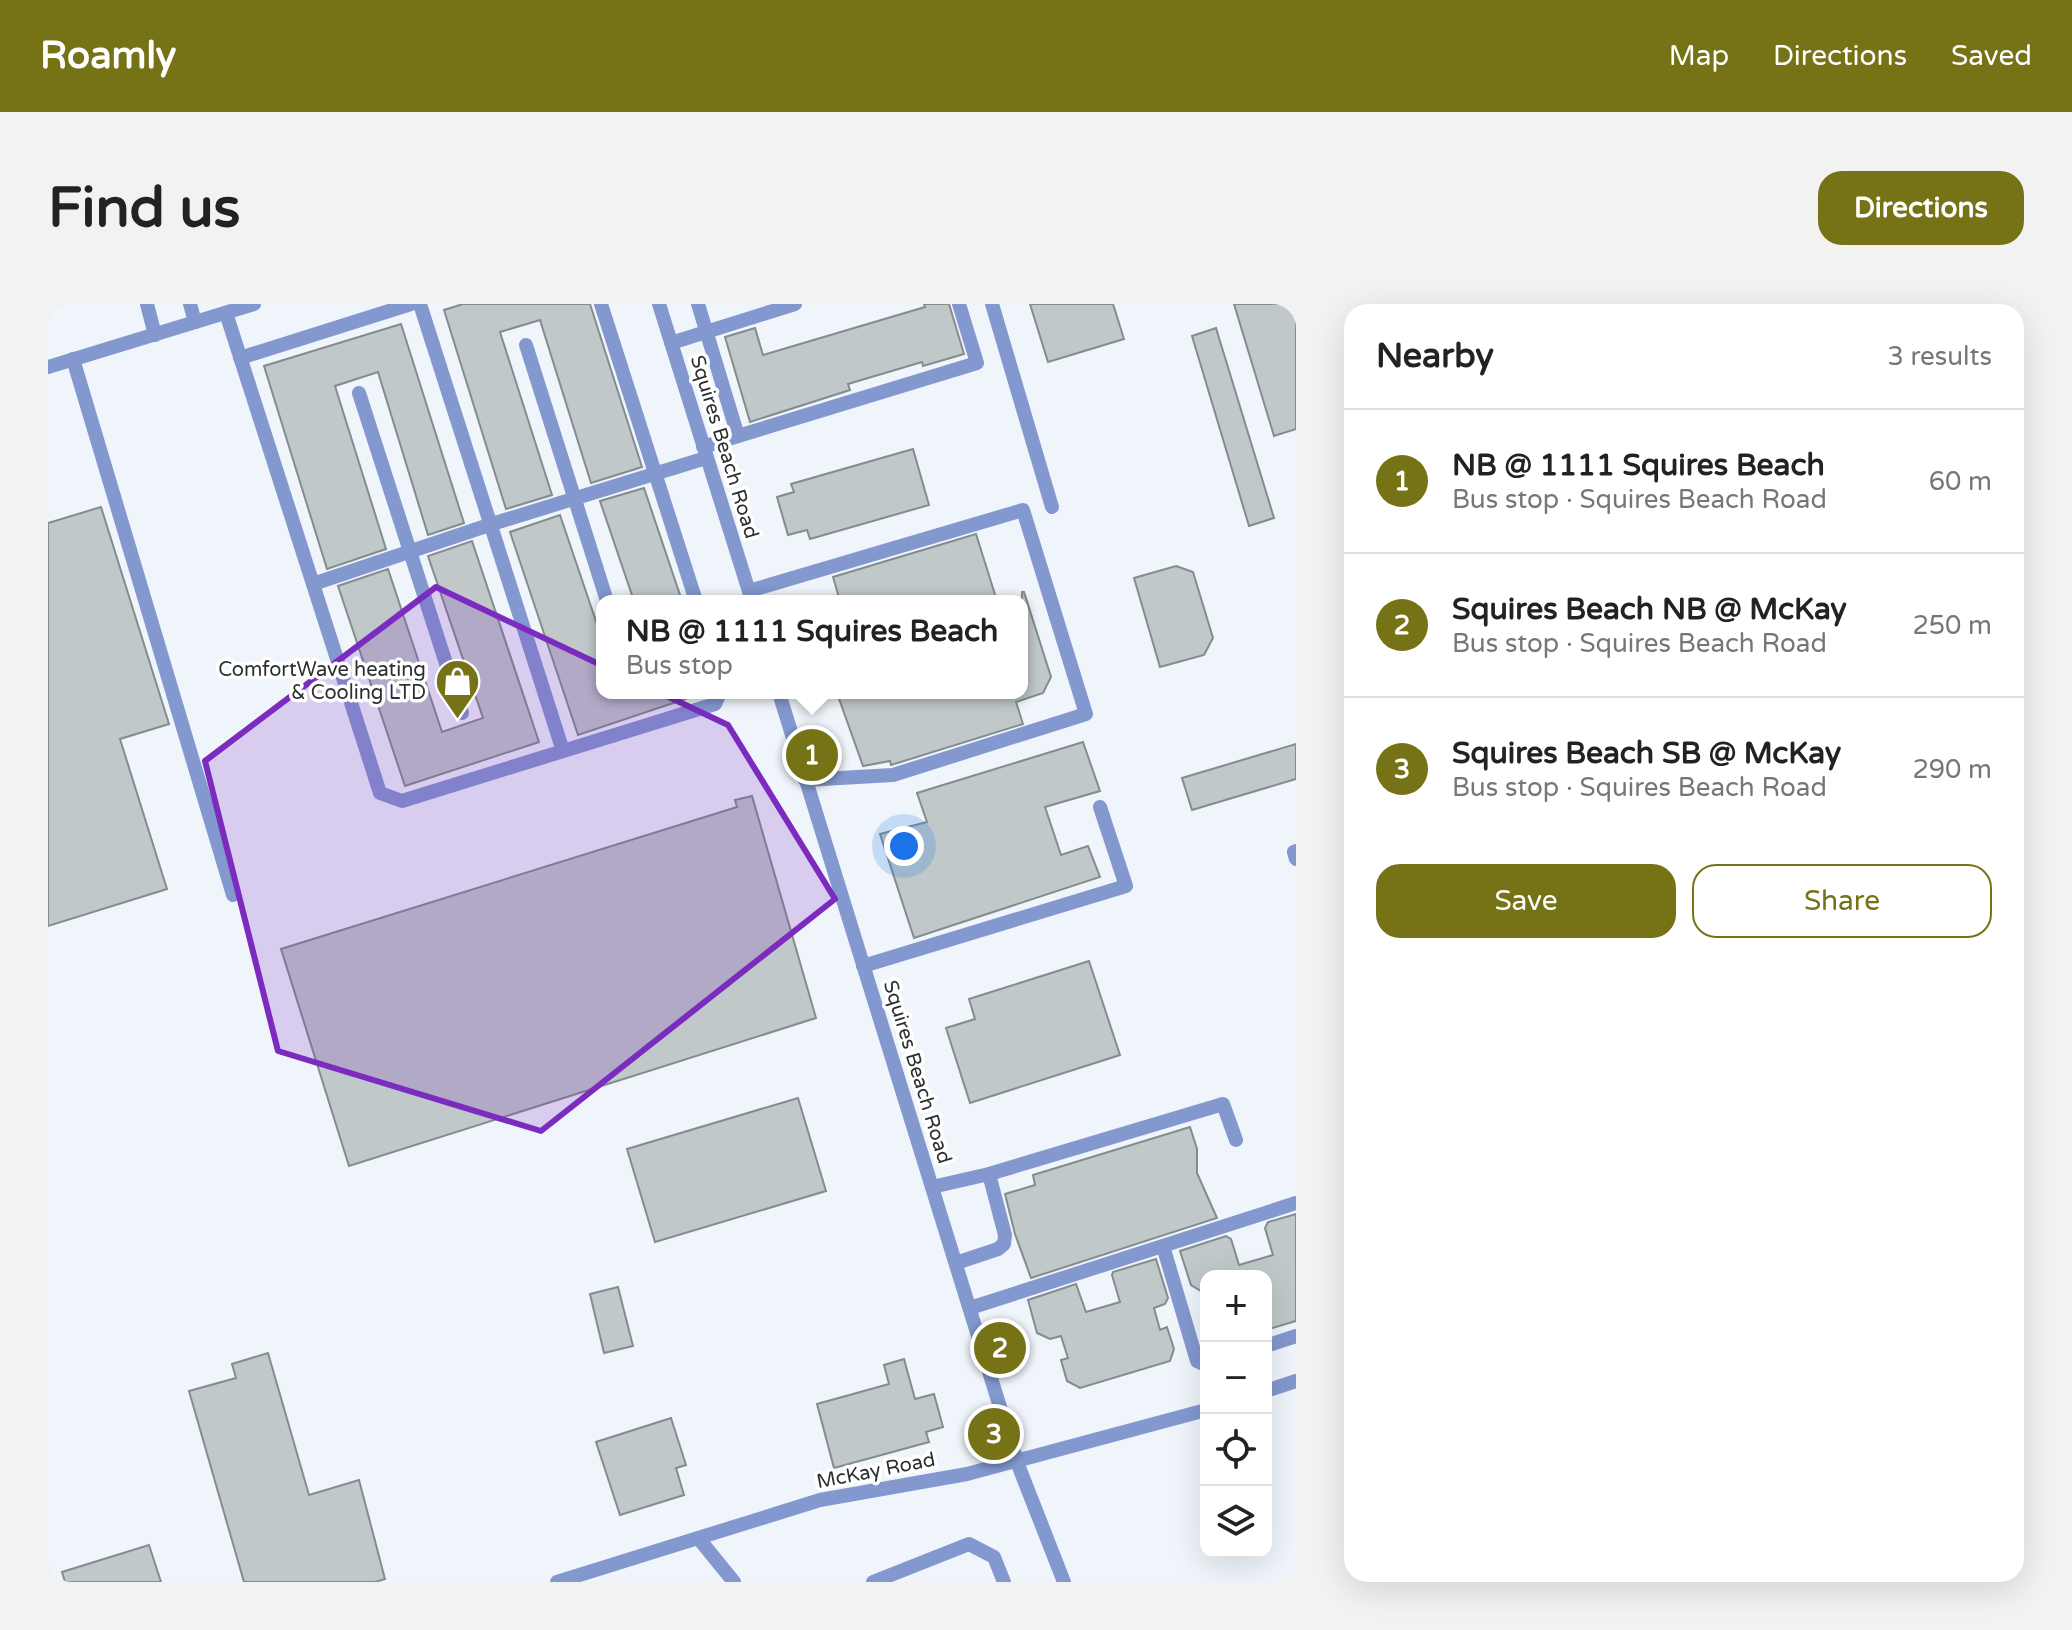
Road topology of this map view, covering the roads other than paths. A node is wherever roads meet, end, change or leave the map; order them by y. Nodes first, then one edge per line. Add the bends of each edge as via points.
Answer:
1 (147, 304) edge
2 (190, 304) edge
3 (254, 304) edge
4 (411, 304) edge
5 (420, 304) edge
6 (601, 304) edge
7 (659, 304) edge
8 (698, 304) edge
9 (795, 304) edge
10 (959, 304) edge
11 (992, 304) edge
12 (226, 313) junction
13 (195, 322) junction
14 (706, 332) junction
15 (155, 335) junction
16 (671, 343) junction
17 (526, 345) dead end
18 (240, 358) junction
19 (73, 359) junction
20 (48, 367) edge
21 (359, 393) dead end
22 (738, 436) junction
23 (705, 452) junction
24 (656, 475) junction
25 (574, 500) junction
26 (1052, 507) dead end
27 (492, 524) junction
28 (409, 552) junction
29 (313, 584) junction
30 (605, 595) edge
31 (694, 595) edge
32 (750, 595) edge
33 (753, 595) edge
34 (717, 699) edge
35 (781, 699) edge
36 (462, 713) dead end
37 (563, 751) junction
38 (805, 780) junction
39 (1100, 807) dead end
40 (1296, 851) edge
41 (1296, 859) edge
42 (233, 895) dead end
43 (863, 966) junction
44 (1236, 1140) dead end
45 (989, 1174) junction
46 (932, 1187) junction
47 (1296, 1203) edge
48 (1163, 1246) junction
49 (956, 1263) junction
50 (970, 1308) junction
51 (1296, 1336) edge
52 (1272, 1344) edge
53 (1200, 1362) edge
54 (1296, 1381) edge
55 (1272, 1389) edge
56 (1200, 1412) edge
57 (1017, 1462) junction
58 (699, 1539) junction
59 (557, 1582) edge
60 (734, 1582) edge
61 (873, 1582) edge
62 (1004, 1582) edge
63 (1064, 1582) edge

1 - 15 street
2 - 13 street
3 - 12 street
4 - 18 street
5 - 27 street
6 - 24 street
7 - 16 street, Squires Beach Road
8 - 14 street
9 - 14 street
10 - 22 street via 977,363
11 - 26 street
12 - 13 street
12 - 18 street
13 - 15 street
14 - 16 street
14 - 22 street
15 - 19 street
16 - 23 street, Squires Beach Road
17 - 25 street
18 - 29 street
19 - 20 street
19 - 42 street
21 - 28 street
22 - 23 street
23 - 24 street
23 - 32 street, Squires Beach Road
24 - 25 street
24 - 31 street
25 - 27 street
25 - 30 street
27 - 28 street
27 - 37 street
28 - 29 street
28 - 36 street
29 - 37 street via 380,793 402,801
33 - 38 street via 1023,510 1086,714 893,775
34 - 37 street via 715,704
35 - 38 street, Squires Beach Road
38 - 43 street, Squires Beach Road
39 - 43 street via 1126,886
40 - 41 street
43 - 46 street, Squires Beach Road
44 - 45 street via 1223,1104
45 - 46 street
45 - 49 street via 1004,1244
46 - 49 street, Squires Beach Road
47 - 48 street
48 - 50 street
48 - 53 street
49 - 50 street, Squires Beach Road
50 - 57 street, Squires Beach Road
51 - 52 street
54 - 55 street
56 - 57 street, McKay Road
57 - 58 street, McKay Road via 820,1500
57 - 63 street, Squires Beach Road
58 - 59 street, McKay Road
58 - 60 street
61 - 62 street via 969,1544 994,1557

